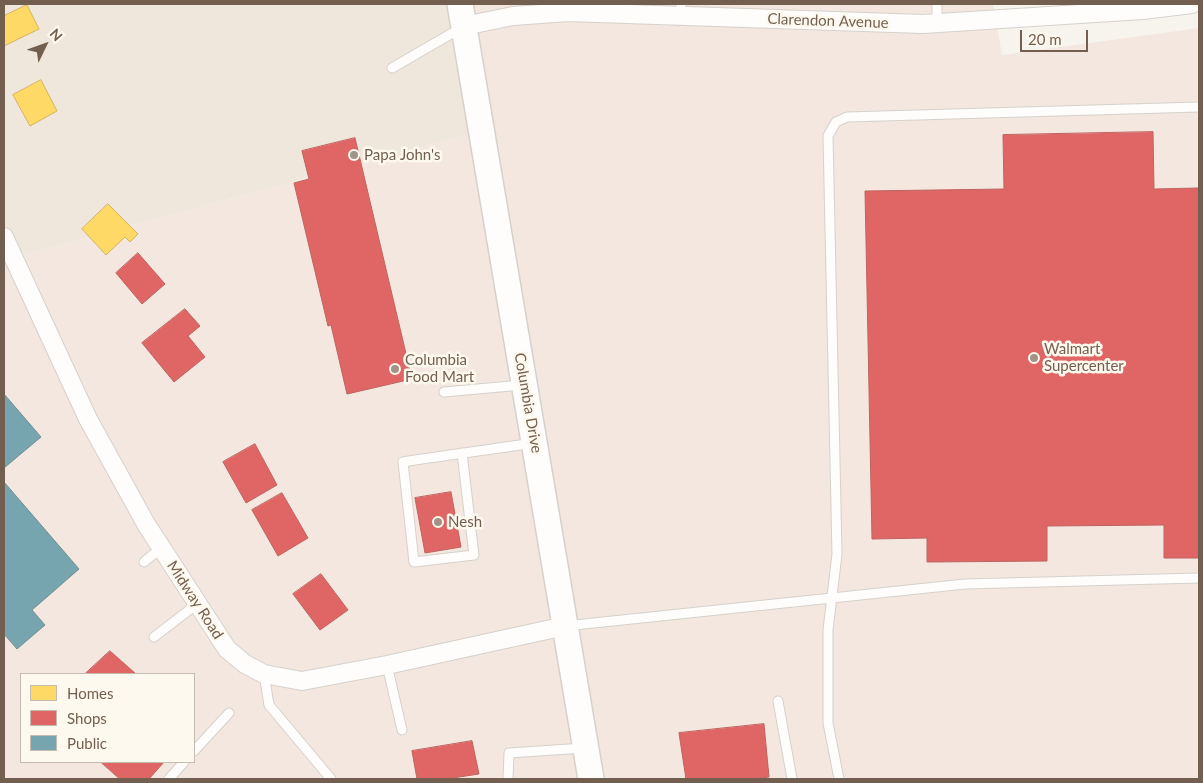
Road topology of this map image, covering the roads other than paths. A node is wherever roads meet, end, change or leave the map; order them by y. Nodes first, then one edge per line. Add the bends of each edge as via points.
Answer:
1 (937, 4) edge
2 (1192, 4) edge
3 (621, 9) edge
4 (681, 10) edge
5 (462, 15) edge
6 (937, 23) junction
7 (392, 68) dead end
8 (1199, 107) edge
9 (4, 237) edge
10 (525, 385) junction
11 (444, 392) dead end
12 (534, 443) junction
13 (462, 453) junction
14 (161, 548) junction
15 (144, 562) dead end
16 (1199, 578) edge
17 (831, 599) junction
18 (197, 604) junction
19 (565, 626) junction
20 (154, 637) dead end
21 (386, 665) junction
22 (264, 674) junction
23 (778, 701) dead end
24 (229, 713) dead end
25 (402, 730) dead end
26 (586, 748) junction
27 (195, 751) edge
28 (183, 763) edge
29 (169, 779) edge
30 (331, 779) edge
31 (508, 779) edge
32 (591, 779) edge
33 (792, 779) edge
34 (839, 779) edge

1 - 6 lane
2 - 6 street, Clarendon Avenue
3 - 4 street, Clarendon Avenue
3 - 5 street, Clarendon Avenue via 512,16
4 - 6 street, Clarendon Avenue
5 - 7 lane
5 - 10 main road, Columbia Drive
8 - 17 lane via 847,117 836,122 828,136 837,554
9 - 14 street, Midway Road via 88,419
10 - 11 lane
10 - 12 main road, Columbia Drive
12 - 13 lane
12 - 19 main road, Columbia Drive
13 - 13 lane via 402,462 414,562 474,555
14 - 15 lane
14 - 18 street, Midway Road
16 - 17 lane via 965,584
17 - 19 lane
17 - 34 lane via 828,723
18 - 20 lane
18 - 22 street, Midway Road via 227,648 245,664
19 - 21 street, Midway Road
19 - 26 main road, Columbia Drive
21 - 22 street, Midway Road via 302,681
21 - 25 lane
22 - 30 lane via 269,705
23 - 33 lane
24 - 27 lane
26 - 31 lane via 509,753
26 - 32 main road, Columbia Drive
28 - 29 lane

